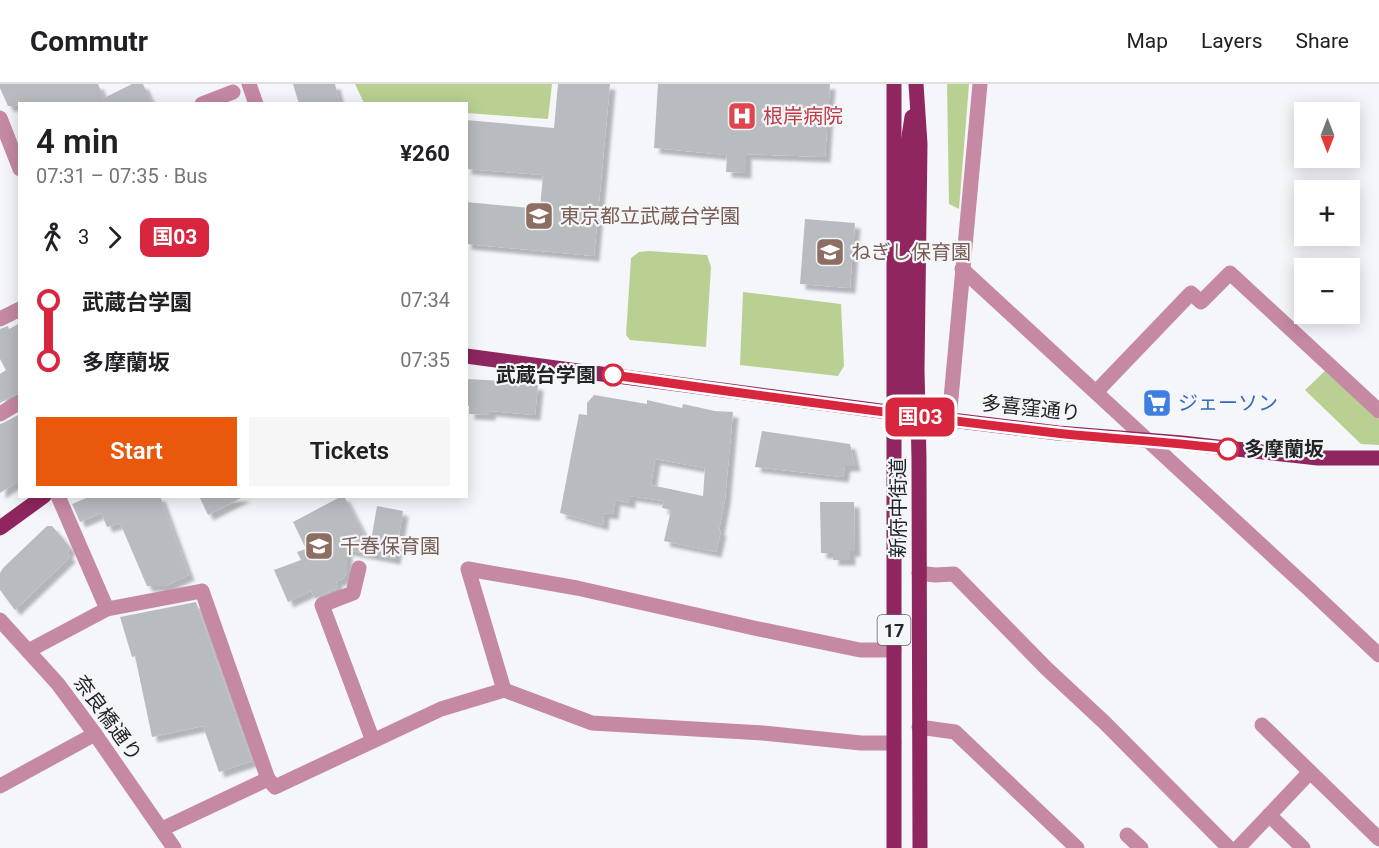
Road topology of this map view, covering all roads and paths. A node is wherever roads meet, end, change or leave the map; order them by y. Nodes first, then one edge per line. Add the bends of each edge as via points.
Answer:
1 (249, 84) edge
2 (894, 84) edge
3 (980, 84) edge
4 (916, 90) edge
5 (233, 92) dead end
6 (207, 102) edge
7 (255, 102) edge
8 (0, 118) edge
9 (18, 164) edge
10 (962, 269) junction
11 (18, 310) edge
12 (0, 319) edge
13 (468, 356) edge
14 (1096, 392) junction
15 (18, 403) edge
16 (1379, 411) edge
17 (893, 413) junction
18 (0, 414) edge
19 (918, 416) junction
20 (949, 420) junction
21 (1148, 441) junction
22 (1379, 458) edge
23 (41, 498) edge
24 (59, 498) edge
25 (0, 528) edge
26 (359, 567) dead end
27 (920, 573) junction
28 (107, 609) junction
29 (0, 620) edge
30 (894, 650) junction
31 (28, 651) junction
32 (1379, 655) edge
33 (504, 690) junction
34 (1262, 725) dead end
35 (920, 727) junction
36 (94, 734) junction
37 (373, 741) junction
38 (894, 743) junction
39 (1310, 772) junction
40 (268, 779) junction
41 (0, 786) edge
42 (1269, 815) junction
43 (162, 828) junction
44 (1127, 835) dead end
45 (1379, 839) edge
46 (174, 848) edge
47 (894, 848) edge
48 (920, 848) edge
49 (1077, 848) edge
50 (1141, 848) edge
51 (1229, 848) edge
52 (1239, 848) edge
53 (1303, 848) edge

1 - 7 street
2 - 17 main road, 新府中街道 / 17
3 - 10 street
4 - 17 main road, 新府中街道 / 17 via 905,183 904,393
4 - 19 main road, 新府中街道 / 17 via 920,144
5 - 6 street
8 - 9 street
10 - 14 street
10 - 20 street
11 - 12 street
13 - 17 main road, 多喜窪通り
14 - 16 street via 1191,293 1201,302 1230,273
14 - 21 street
15 - 18 street
17 - 19 main road, 多喜窪通り
17 - 30 main road, 新府中街道 / 17
19 - 20 main road, 多喜窪通り
19 - 27 main road, 新府中街道 / 17
20 - 21 main road, 多喜窪通り
21 - 22 main road, 多喜窪通り via 1318,458
21 - 32 street
23 - 25 main road
24 - 28 street
26 - 37 street via 353,593 321,605
27 - 35 main road, 新府中街道 / 17
27 - 51 street via 954,574
28 - 31 street
28 - 40 street via 202,591
29 - 31 street, 奈良橋通り
30 - 33 street via 860,650 577,588 468,569
30 - 38 main road, 新府中街道 / 17
31 - 36 street, 奈良橋通り
33 - 37 street via 441,709
33 - 38 street via 592,723
34 - 39 street
35 - 48 main road, 新府中街道 / 17
35 - 49 street via 955,732
36 - 41 street
36 - 43 street, 奈良橋通り
37 - 40 street via 275,787
38 - 47 main road, 新府中街道 / 17
39 - 42 street
39 - 45 street
40 - 43 street
42 - 52 street
42 - 53 street
43 - 46 street, 奈良橋通り
44 - 50 street

